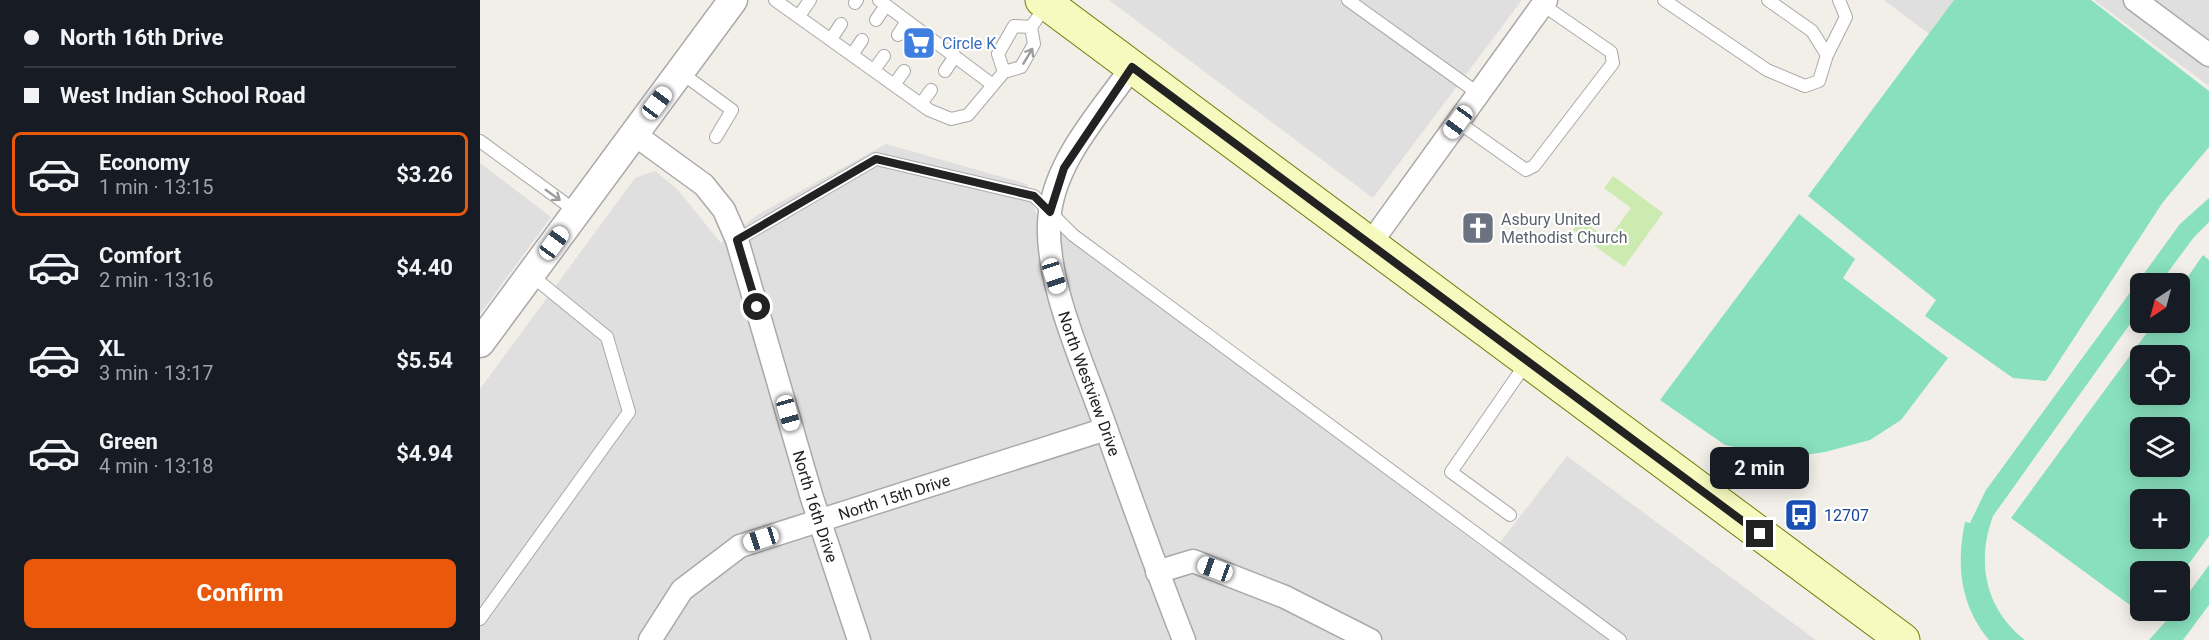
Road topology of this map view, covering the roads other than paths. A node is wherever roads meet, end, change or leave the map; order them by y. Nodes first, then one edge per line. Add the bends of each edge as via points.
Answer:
1 (733, 0) edge
2 (775, 0) edge
3 (810, 0) edge
4 (1348, 0) edge
5 (1664, 0) edge
6 (1768, 0) edge
7 (1839, 0) edge
8 (2135, 0) edge
9 (1544, 2) edge
10 (883, 3) edge
11 (1040, 10) edge
12 (799, 16) junction
13 (876, 20) dead end
14 (908, 21) junction
15 (841, 24) dead end
16 (898, 35) dead end
17 (929, 37) junction
18 (831, 39) junction
19 (862, 40) dead end
20 (919, 50) dead end
21 (852, 55) junction
22 (1827, 55) junction
23 (2209, 55) edge
24 (884, 56) dead end
25 (955, 56) junction
26 (1132, 67) junction
27 (874, 70) junction
28 (904, 71) dead end
29 (945, 71) dead end
30 (680, 72) junction
31 (1004, 72) junction
32 (894, 85) junction
33 (993, 85) junction
34 (931, 90) dead end
35 (1479, 94) junction
36 (921, 104) junction
37 (1458, 122) junction
38 (634, 134) junction
39 (716, 137) dead end
40 (480, 141) edge
41 (577, 212) junction
42 (1050, 212) junction
43 (737, 240) junction
44 (1370, 244) junction
45 (531, 275) junction
46 (480, 343) edge
47 (1528, 361) junction
48 (1106, 429) junction
49 (1510, 515) dead end
50 (819, 520) junction
51 (1157, 572) junction
52 (480, 619) edge
53 (1897, 638) edge
54 (650, 640) edge
55 (859, 640) edge
56 (1184, 640) edge
57 (1370, 640) edge
58 (1620, 640) edge

1 - 30 street
2 - 12 lane
3 - 12 lane
4 - 35 lane
5 - 22 lane via 1767,70 1805,86 1819,81
6 - 22 lane via 1812,31
7 - 22 lane via 1846,17
8 - 23 street
9 - 35 street
9 - 37 lane via 1611,52 1613,63 1534,166 1526,170
10 - 13 lane
10 - 14 lane
11 - 26 main road
31 -> 11 lane via 1020,67 1030,53
11 - 31 lane via 1014,26 1008,36 998,54
12 - 18 lane
14 - 16 lane
14 - 17 lane
15 - 18 lane
17 - 20 lane
17 - 25 lane
18 - 21 lane
19 - 21 lane
21 - 27 lane
24 - 27 lane
25 - 29 lane
25 - 33 lane
26 - 42 street, North Westview Drive via 1064,168
26 - 44 main road
27 - 32 lane
28 - 32 lane
30 - 38 street
30 - 39 lane via 732,110
31 - 33 lane
32 - 36 lane
33 - 36 lane via 968,115 951,119
34 - 36 lane
35 - 37 street
37 - 44 street
38 - 41 street
38 - 43 street, North 16th Drive via 704,185 724,210
40 -> 41 lane
41 - 45 street
42 - 43 lane via 1034,196 876,159
42 - 48 street, North Westview Drive via 1054,276
42 - 58 lane via 1072,235
43 - 50 street, North 16th Drive
44 - 47 main road
45 - 46 street
45 - 52 lane via 607,337 629,412
47 - 49 lane via 1451,472
47 - 53 main road
48 - 50 street, North 15th Drive
48 - 51 street, North Westview Drive
50 - 54 street, North 15th Drive via 740,546 682,590
50 - 55 street, North 16th Drive
51 - 56 street, North Westview Drive
51 - 57 street via 1193,561 1285,597

